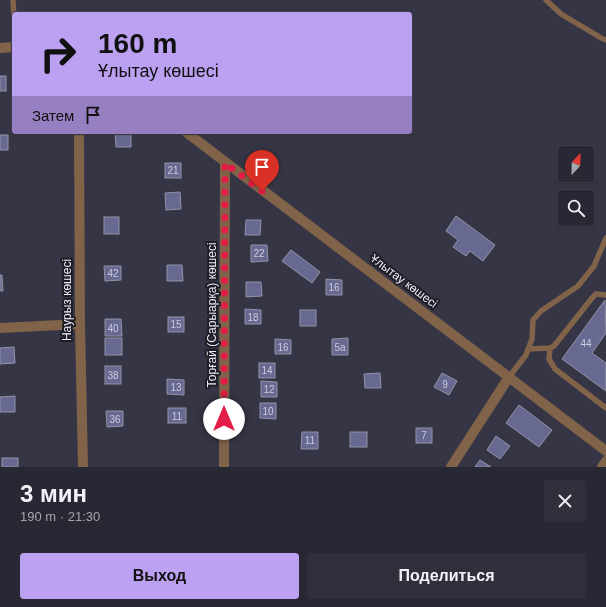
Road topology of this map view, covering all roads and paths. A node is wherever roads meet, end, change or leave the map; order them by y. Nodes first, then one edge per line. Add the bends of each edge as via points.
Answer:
1 (13, 0) edge
2 (546, 0) edge
3 (14, 12) edge
4 (606, 40) edge
5 (12, 47) edge
6 (0, 48) edge
7 (79, 134) edge
8 (189, 134) edge
9 (225, 163) junction
10 (606, 238) edge
11 (606, 295) edge
12 (80, 324) junction
13 (0, 328) edge
14 (550, 348) junction
15 (528, 349) junction
16 (510, 377) junction
17 (606, 408) edge
18 (606, 451) edge
19 (606, 461) edge
20 (83, 467) edge
21 (224, 467) edge
22 (451, 467) edge
23 (602, 467) edge

1 - 3 lane
2 - 4 lane via 561,14
5 - 6 street
7 - 12 street, Наурыз көшесі
8 - 9 street, Ұлытау көшесі
9 - 16 street, Ұлытау көшесі
9 - 21 street, Торғай (Сарыарқа) көшесі
10 - 15 lane via 594,266 578,286 541,311 533,320 532,339
11 - 14 lane via 596,294
12 - 13 street
12 - 20 street, Наурыз көшесі
14 - 15 lane
14 - 17 lane via 549,360 554,369
15 - 16 lane
16 - 18 street, Ұлытау көшесі
16 - 22 street
19 - 23 street

